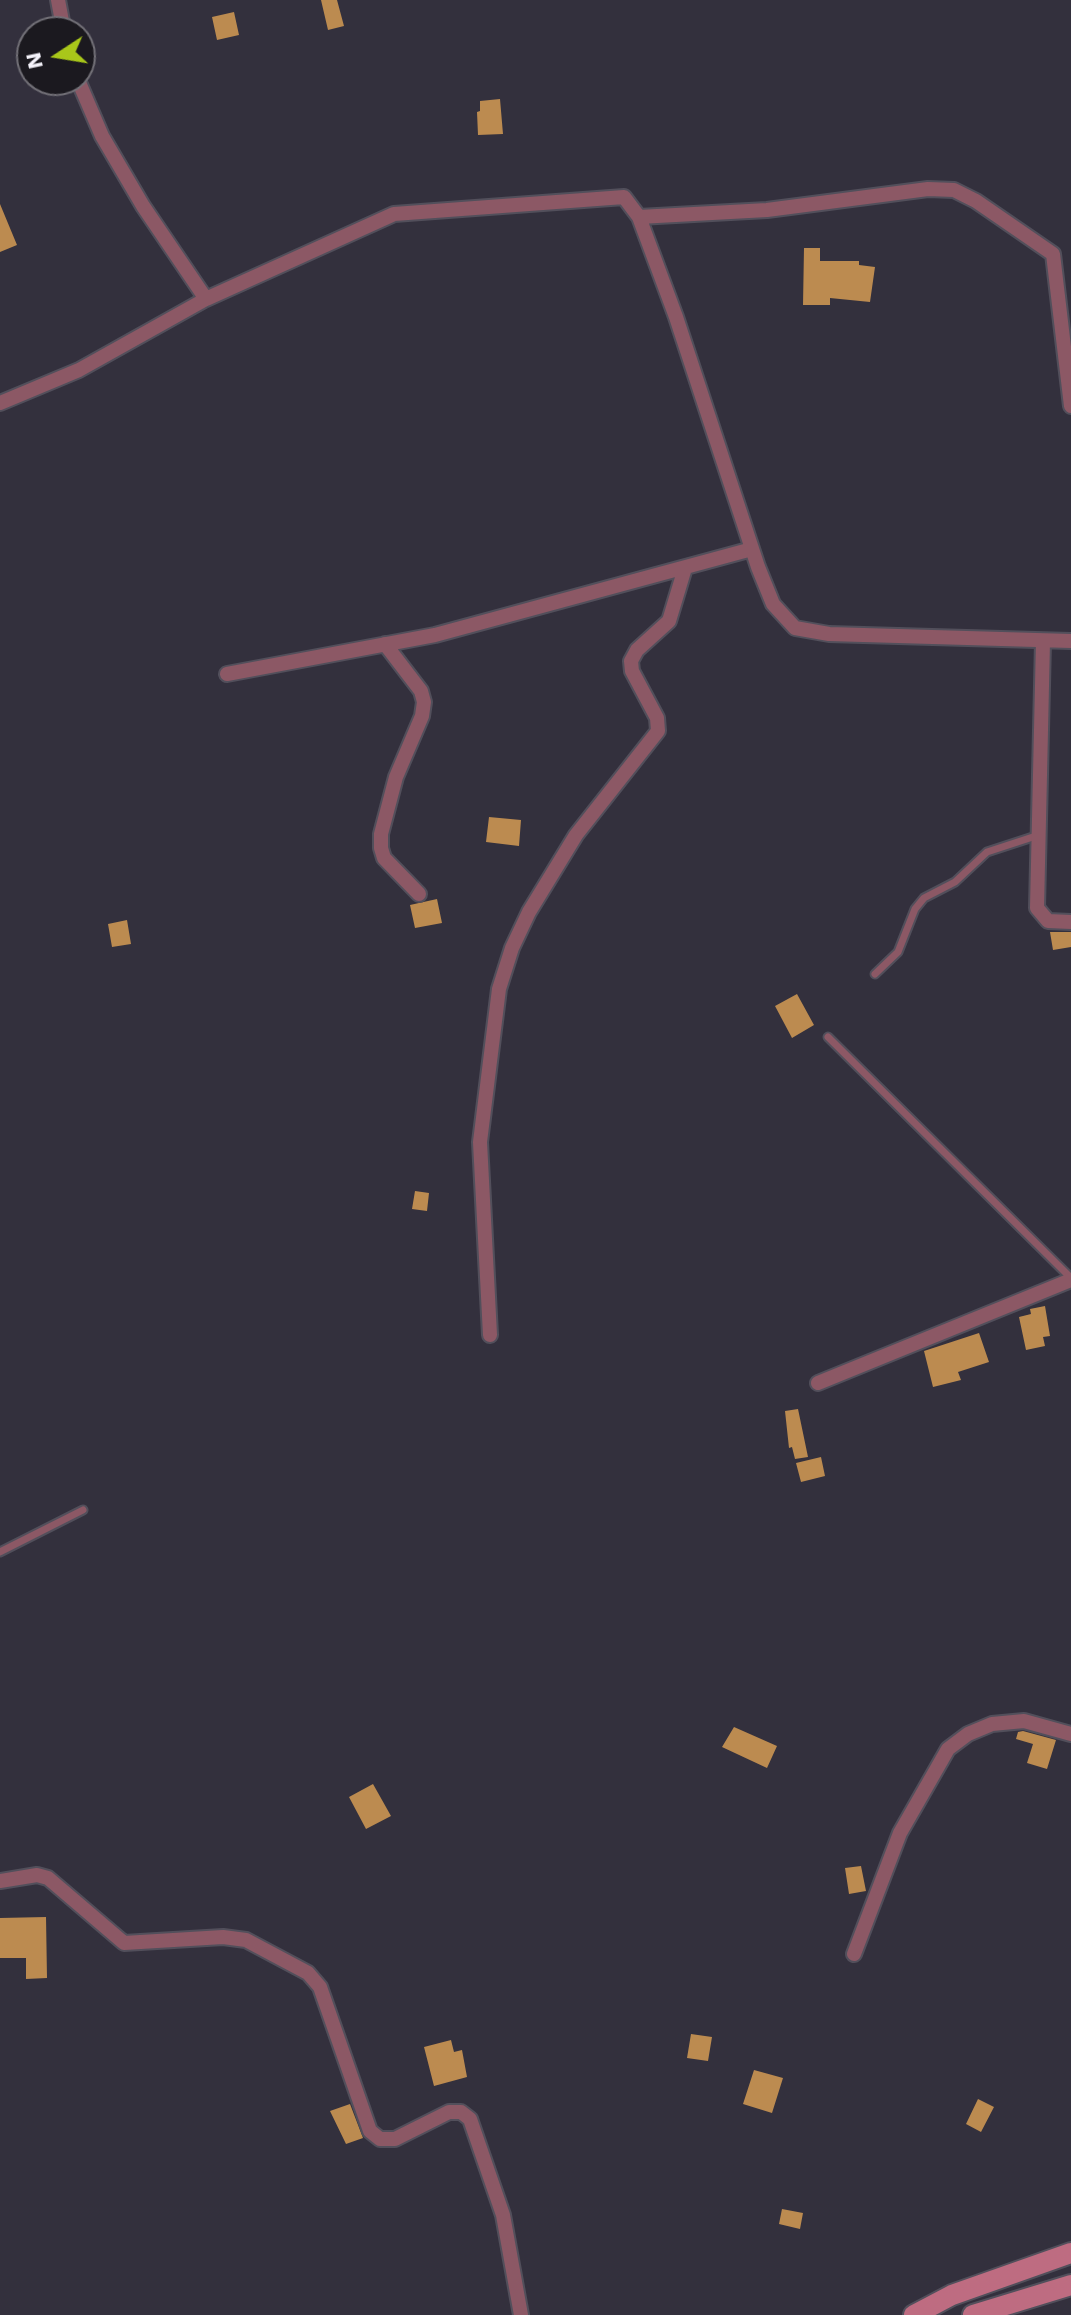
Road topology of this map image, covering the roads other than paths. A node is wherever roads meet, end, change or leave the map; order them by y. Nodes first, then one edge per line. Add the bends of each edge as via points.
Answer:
1 (85, 96) edge
2 (639, 217) junction
3 (206, 299) junction
4 (0, 403) edge
5 (1071, 406) edge
6 (752, 549) junction
7 (685, 568) junction
8 (1043, 641) junction
9 (1071, 641) edge
10 (385, 644) junction
11 (227, 674) dead end
12 (1039, 835) junction
13 (419, 894) dead end
14 (1071, 922) edge
15 (875, 974) dead end
16 (828, 1037) dead end
17 (1071, 1279) edge
18 (490, 1335) dead end
19 (818, 1383) dead end
20 (83, 1510) dead end
21 (0, 1552) edge
22 (1071, 1734) edge
23 (0, 1881) edge
24 (854, 1954) dead end
25 (1071, 2253) edge
26 (1071, 2285) edge
27 (521, 2315) edge
28 (914, 2315) edge
29 (973, 2315) edge

1 - 3 street via 143,206
2 - 3 street via 624,197 394,214
2 - 5 street via 954,190 1053,254
2 - 6 street
3 - 4 street via 79,370
6 - 7 street
6 - 8 street via 773,604 795,628 829,634
7 - 10 street via 530,612
7 - 18 street via 669,621 631,661 658,731 576,835 529,912 499,989 480,1127
8 - 9 street
8 - 12 street
10 - 11 street
10 - 13 street via 424,702 396,777 381,848 384,858
12 - 14 street via 1037,908 1048,921
12 - 15 lane via 987,852 955,882 924,898 898,952
16 - 17 lane
17 - 19 street
20 - 21 lane
22 - 24 street via 1024,1721 992,1724 948,1749 900,1833
23 - 27 street via 48,1878 124,1943 234,1938 308,1973 320,1987 370,2131 380,2139 395,2139 449,2112 470,2119 503,2215
25 - 28 main road via 952,2295
26 - 29 main road

